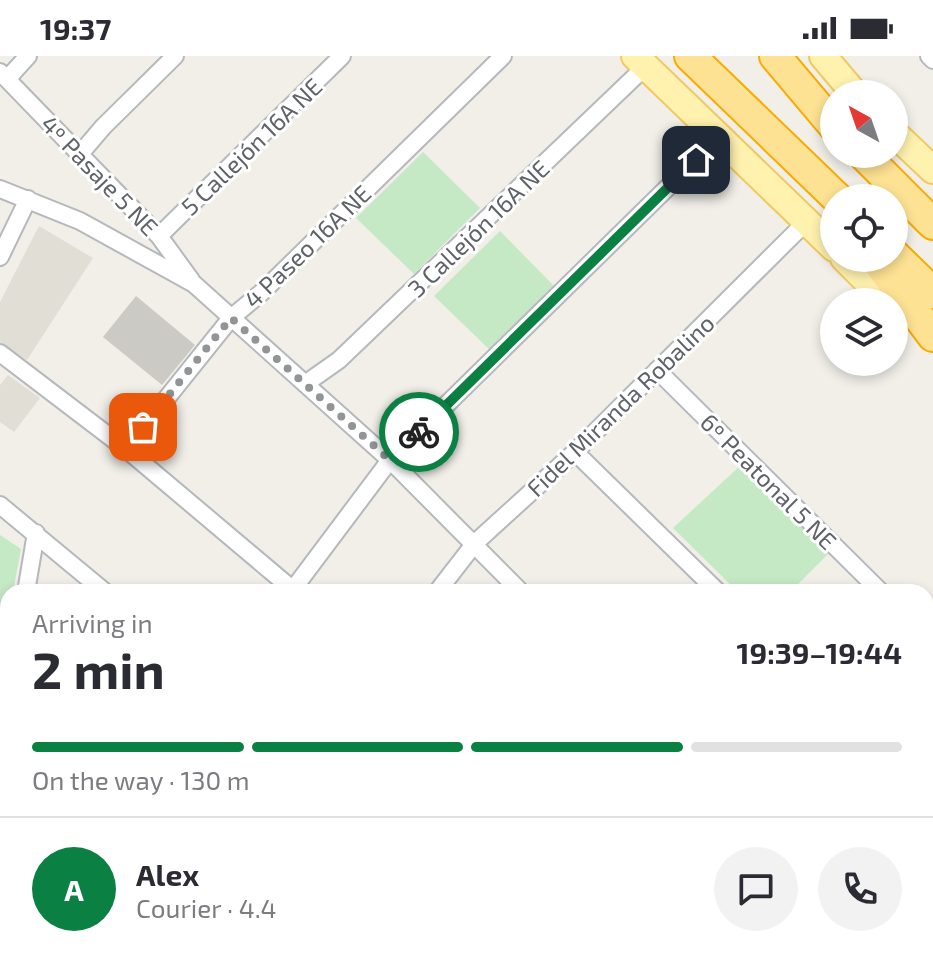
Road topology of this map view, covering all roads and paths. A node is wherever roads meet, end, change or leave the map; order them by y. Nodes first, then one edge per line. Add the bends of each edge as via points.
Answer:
1 (28, 56) edge
2 (175, 56) edge
3 (342, 56) edge
4 (503, 56) edge
5 (690, 56) edge
6 (775, 56) edge
7 (823, 56) edge
8 (929, 56) edge
9 (933, 60) edge
10 (641, 61) edge
11 (4, 75) edge
12 (843, 80) edge
13 (820, 109) edge
14 (718, 138) junction
15 (908, 146) edge
16 (80, 154) junction
17 (879, 168) edge
18 (885, 168) edge
19 (933, 170) edge
20 (821, 184) edge
21 (0, 189) edge
22 (28, 199) junction
23 (933, 202) edge
24 (807, 221) junction
25 (933, 224) edge
26 (820, 234) edge
27 (159, 236) junction
28 (0, 257) edge
29 (908, 269) edge
30 (858, 272) edge
31 (885, 272) edge
32 (194, 284) junction
33 (874, 288) edge
34 (933, 293) edge
35 (231, 318) junction
36 (908, 322) edge
37 (933, 336) edge
38 (933, 347) edge
39 (0, 353) edge
40 (657, 370) junction
41 (305, 384) junction
42 (126, 449) junction
43 (575, 452) junction
44 (390, 460) junction
45 (0, 505) edge
46 (36, 533) junction
47 (475, 543) junction
48 (27, 584) edge
49 (96, 584) edge
50 (283, 584) edge
51 (296, 584) edge
52 (443, 584) edge
53 (513, 584) edge
54 (710, 584) edge
55 (873, 584) edge

1 - 11 street
2 - 16 street
3 - 27 street, 5 Callejón 16A NE
4 - 35 street, 4 Paseo 16A NE
5 - 20 highway
6 - 13 highway
7 - 12 main road
8 - 9 street
10 - 14 main road
10 - 41 street, 3 Callejón 16A NE via 339,360
11 - 16 street, 4º Pasaje 5 NE
14 - 24 main road
14 - 44 street
15 - 19 main road
16 - 27 street, 4º Pasaje 5 NE
17 - 25 highway
18 - 23 highway
21 - 22 street
22 - 28 street
22 - 32 street via 80,221
24 - 26 main road
24 - 40 street, Fidel Miranda Robalino
27 - 32 street, 4º Pasaje 5 NE
29 - 34 highway
30 - 33 main road
31 - 37 highway
32 - 35 street
35 - 41 street
35 - 42 street, 4 Paseo 16A NE
36 - 38 main road
39 - 42 street
40 - 43 street, Fidel Miranda Robalino
40 - 55 street, 6º Peatonal 5 NE
41 - 44 street
42 - 50 street
43 - 47 street, Fidel Miranda Robalino
43 - 54 street
44 - 47 street
44 - 51 street
45 - 46 street
46 - 48 street
46 - 49 street
47 - 52 street, Fidel Miranda Robalino
47 - 53 street

